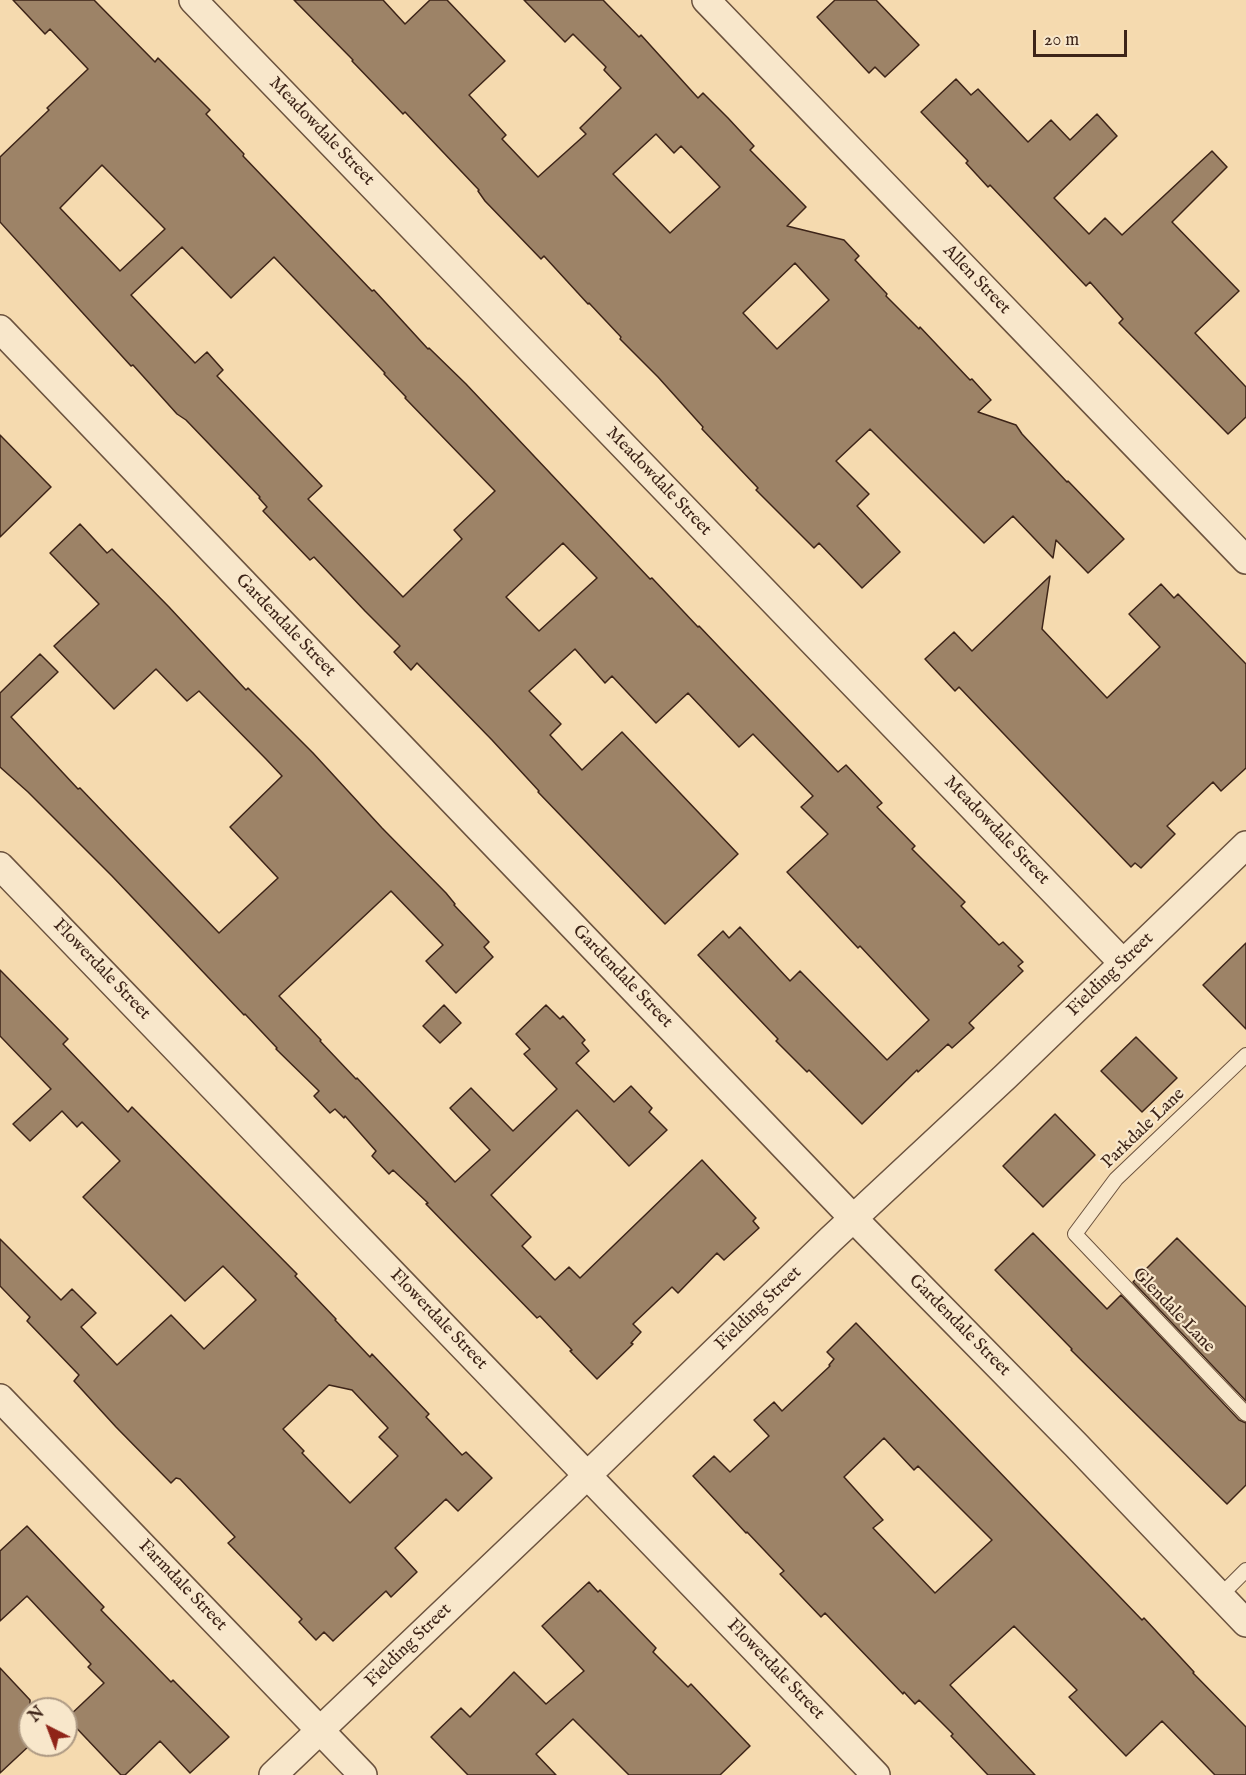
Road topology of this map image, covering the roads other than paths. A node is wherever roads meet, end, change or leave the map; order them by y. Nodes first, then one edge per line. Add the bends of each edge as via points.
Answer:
1 (193, 0) edge
2 (706, 0) edge
3 (0, 329) edge
4 (1246, 560) edge
5 (1246, 845) edge
6 (0, 866) edge
7 (1123, 963) junction
8 (1246, 1055) edge
9 (853, 1218) junction
10 (1075, 1234) joint
11 (0, 1398) edge
12 (1246, 1414) edge
13 (587, 1476) junction
14 (1246, 1570) edge
15 (1220, 1596) junction
16 (1246, 1623) edge
17 (320, 1731) junction
18 (273, 1775) edge
19 (363, 1775) edge
20 (876, 1775) edge

1 - 7 street, Meadowdale Street
2 - 4 street, Allen Street
3 - 9 street, Gardendale Street
5 - 7 street, Fielding Street
6 - 13 street, Flowerdale Street
7 - 9 street, Fielding Street
8 - 10 lane, Parkdale Lane via 1116,1179
9 - 13 street, Fielding Street
9 - 15 street, Gardendale Street
10 - 12 lane, Glendale Lane
11 - 17 street, Farmdale Street
13 - 17 street, Fielding Street
13 - 20 street, Flowerdale Street
14 - 15 lane
15 - 16 street, Gardendale Street
17 - 18 street, Fielding Street
17 - 19 street, Farmdale Street

